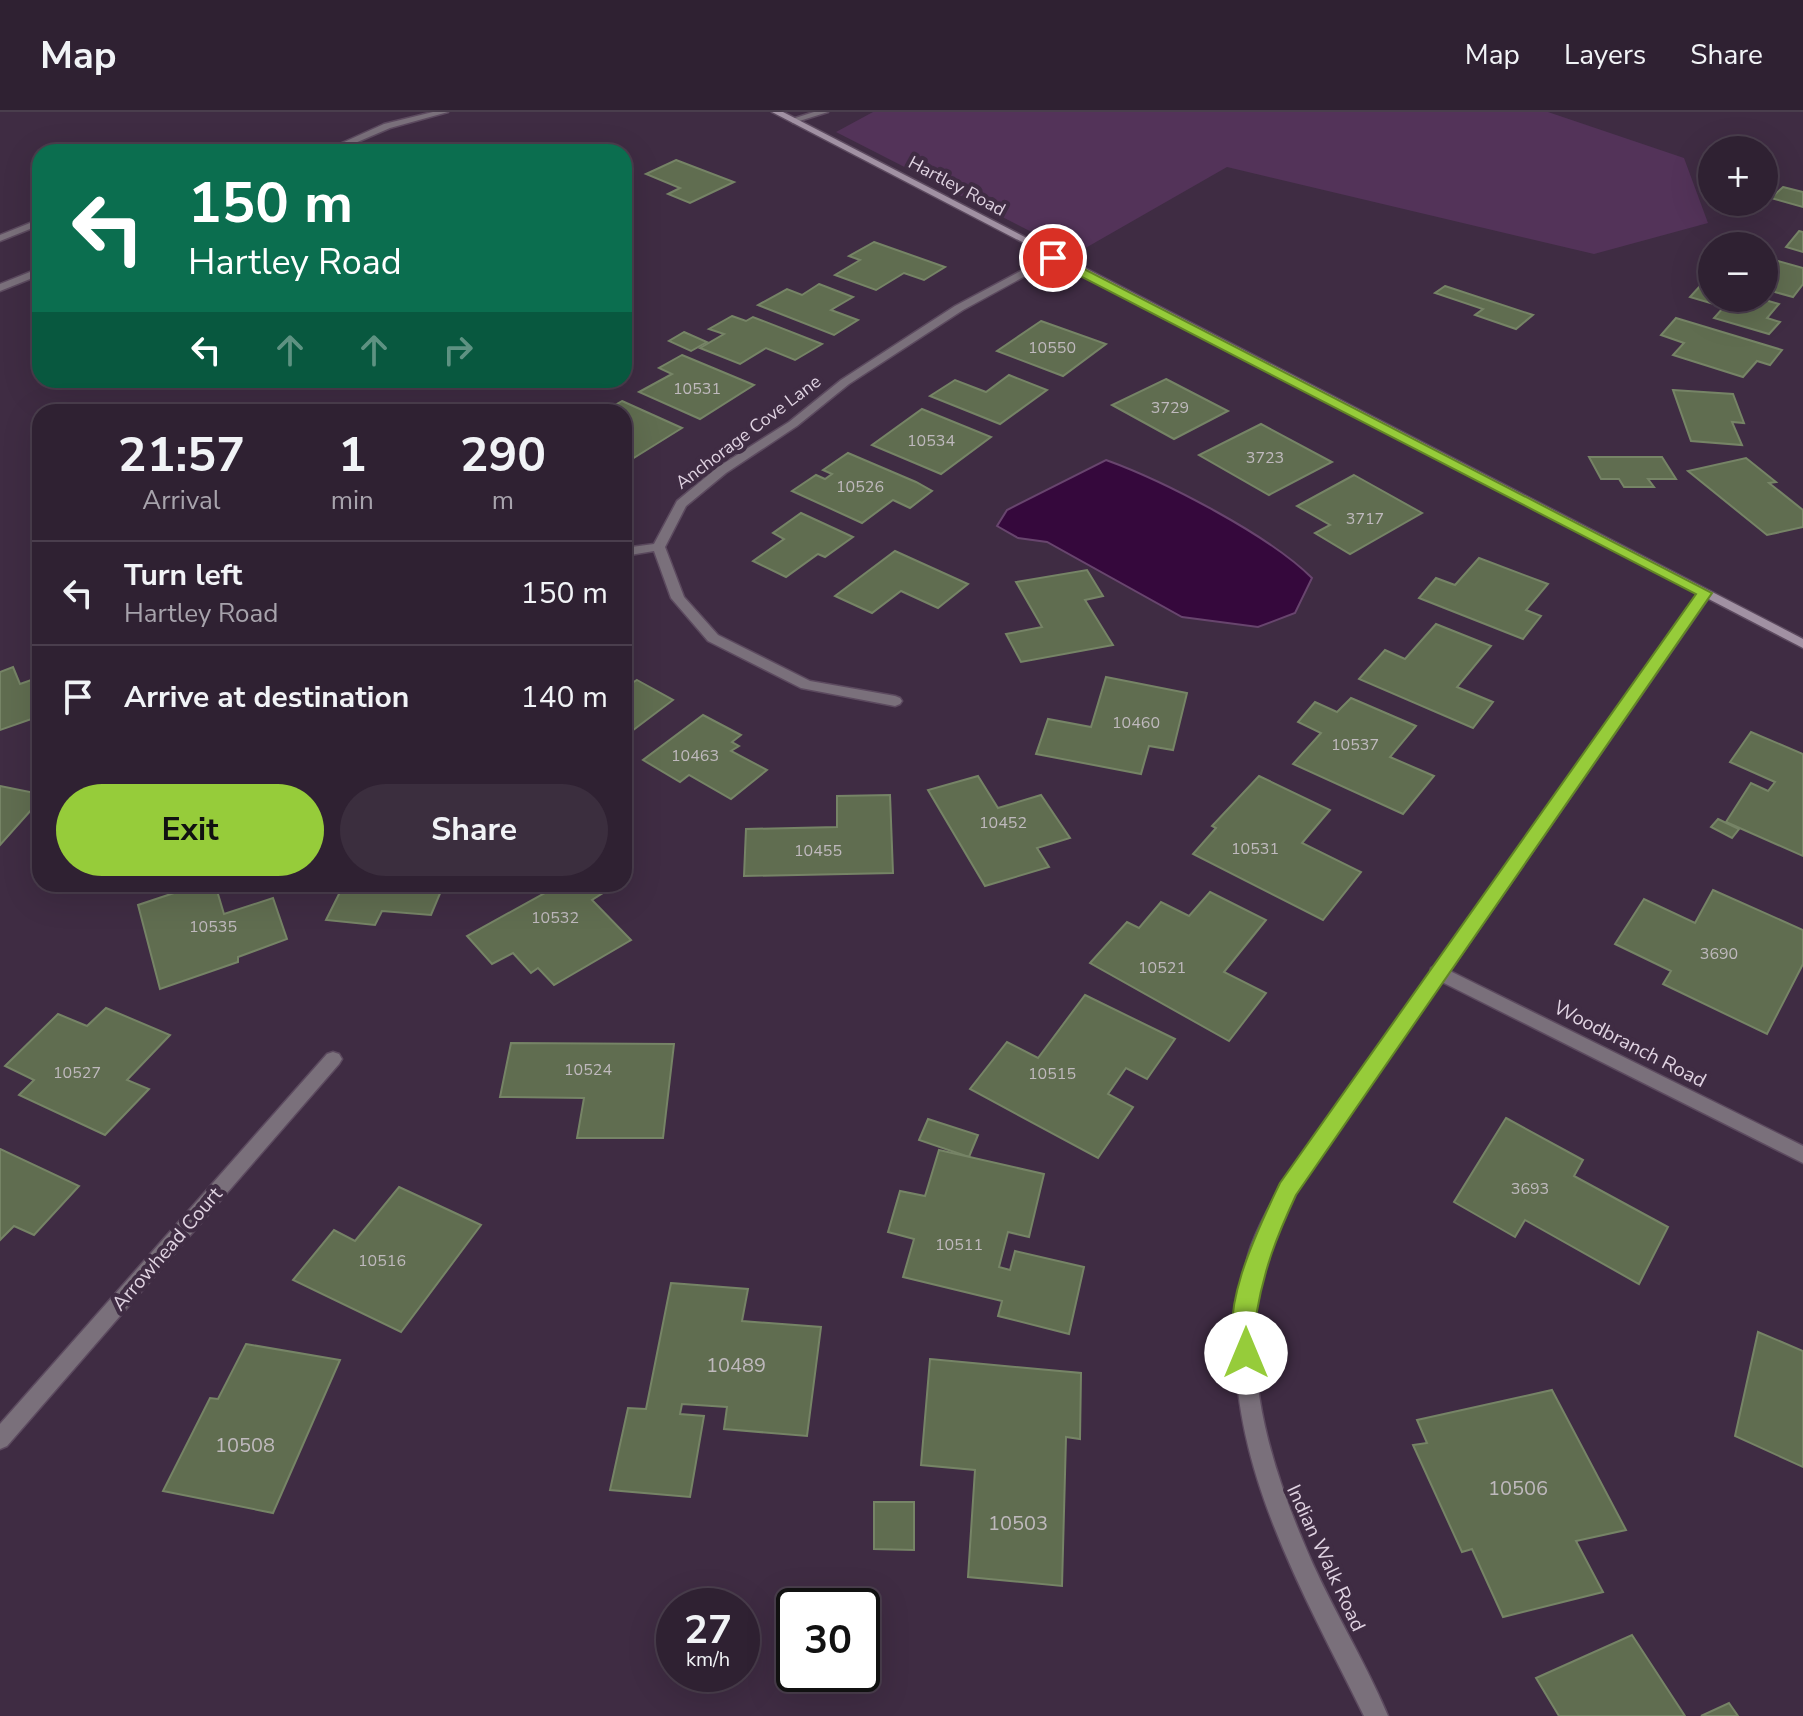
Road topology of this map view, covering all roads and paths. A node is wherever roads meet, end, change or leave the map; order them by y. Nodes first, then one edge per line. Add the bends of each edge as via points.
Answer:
1 (444, 112) edge
2 (776, 112) edge
3 (824, 112) edge
4 (793, 120) junction
5 (345, 144) edge
6 (32, 225) edge
7 (0, 238) edge
8 (1053, 258) junction
9 (32, 274) edge
10 (0, 288) edge
11 (659, 547) junction
12 (632, 551) edge
13 (1705, 593) junction
14 (1803, 644) edge
15 (895, 701) dead end
16 (1437, 972) junction
17 (333, 1059) dead end
18 (1803, 1155) edge
19 (0, 1439) edge
20 (1376, 1716) edge

1 - 5 street via 387,126
2 - 4 street, Hartley Road
3 - 4 street
4 - 8 street, Hartley Road
6 - 7 street
8 - 11 street, Anchorage Cove Lane via 946,316 722,470 681,504
8 - 13 street, Hartley Road
9 - 10 street
11 - 12 street
11 - 15 street via 678,598 713,638 806,685
13 - 14 street, Hartley Road
13 - 16 street, Indian Walk Road
16 - 18 street, Woodbranch Road
16 - 20 street, Indian Walk Road via 1288,1189 1258,1254 1244,1321 1249,1417 1274,1505
17 - 19 street, Arrowhead Court

